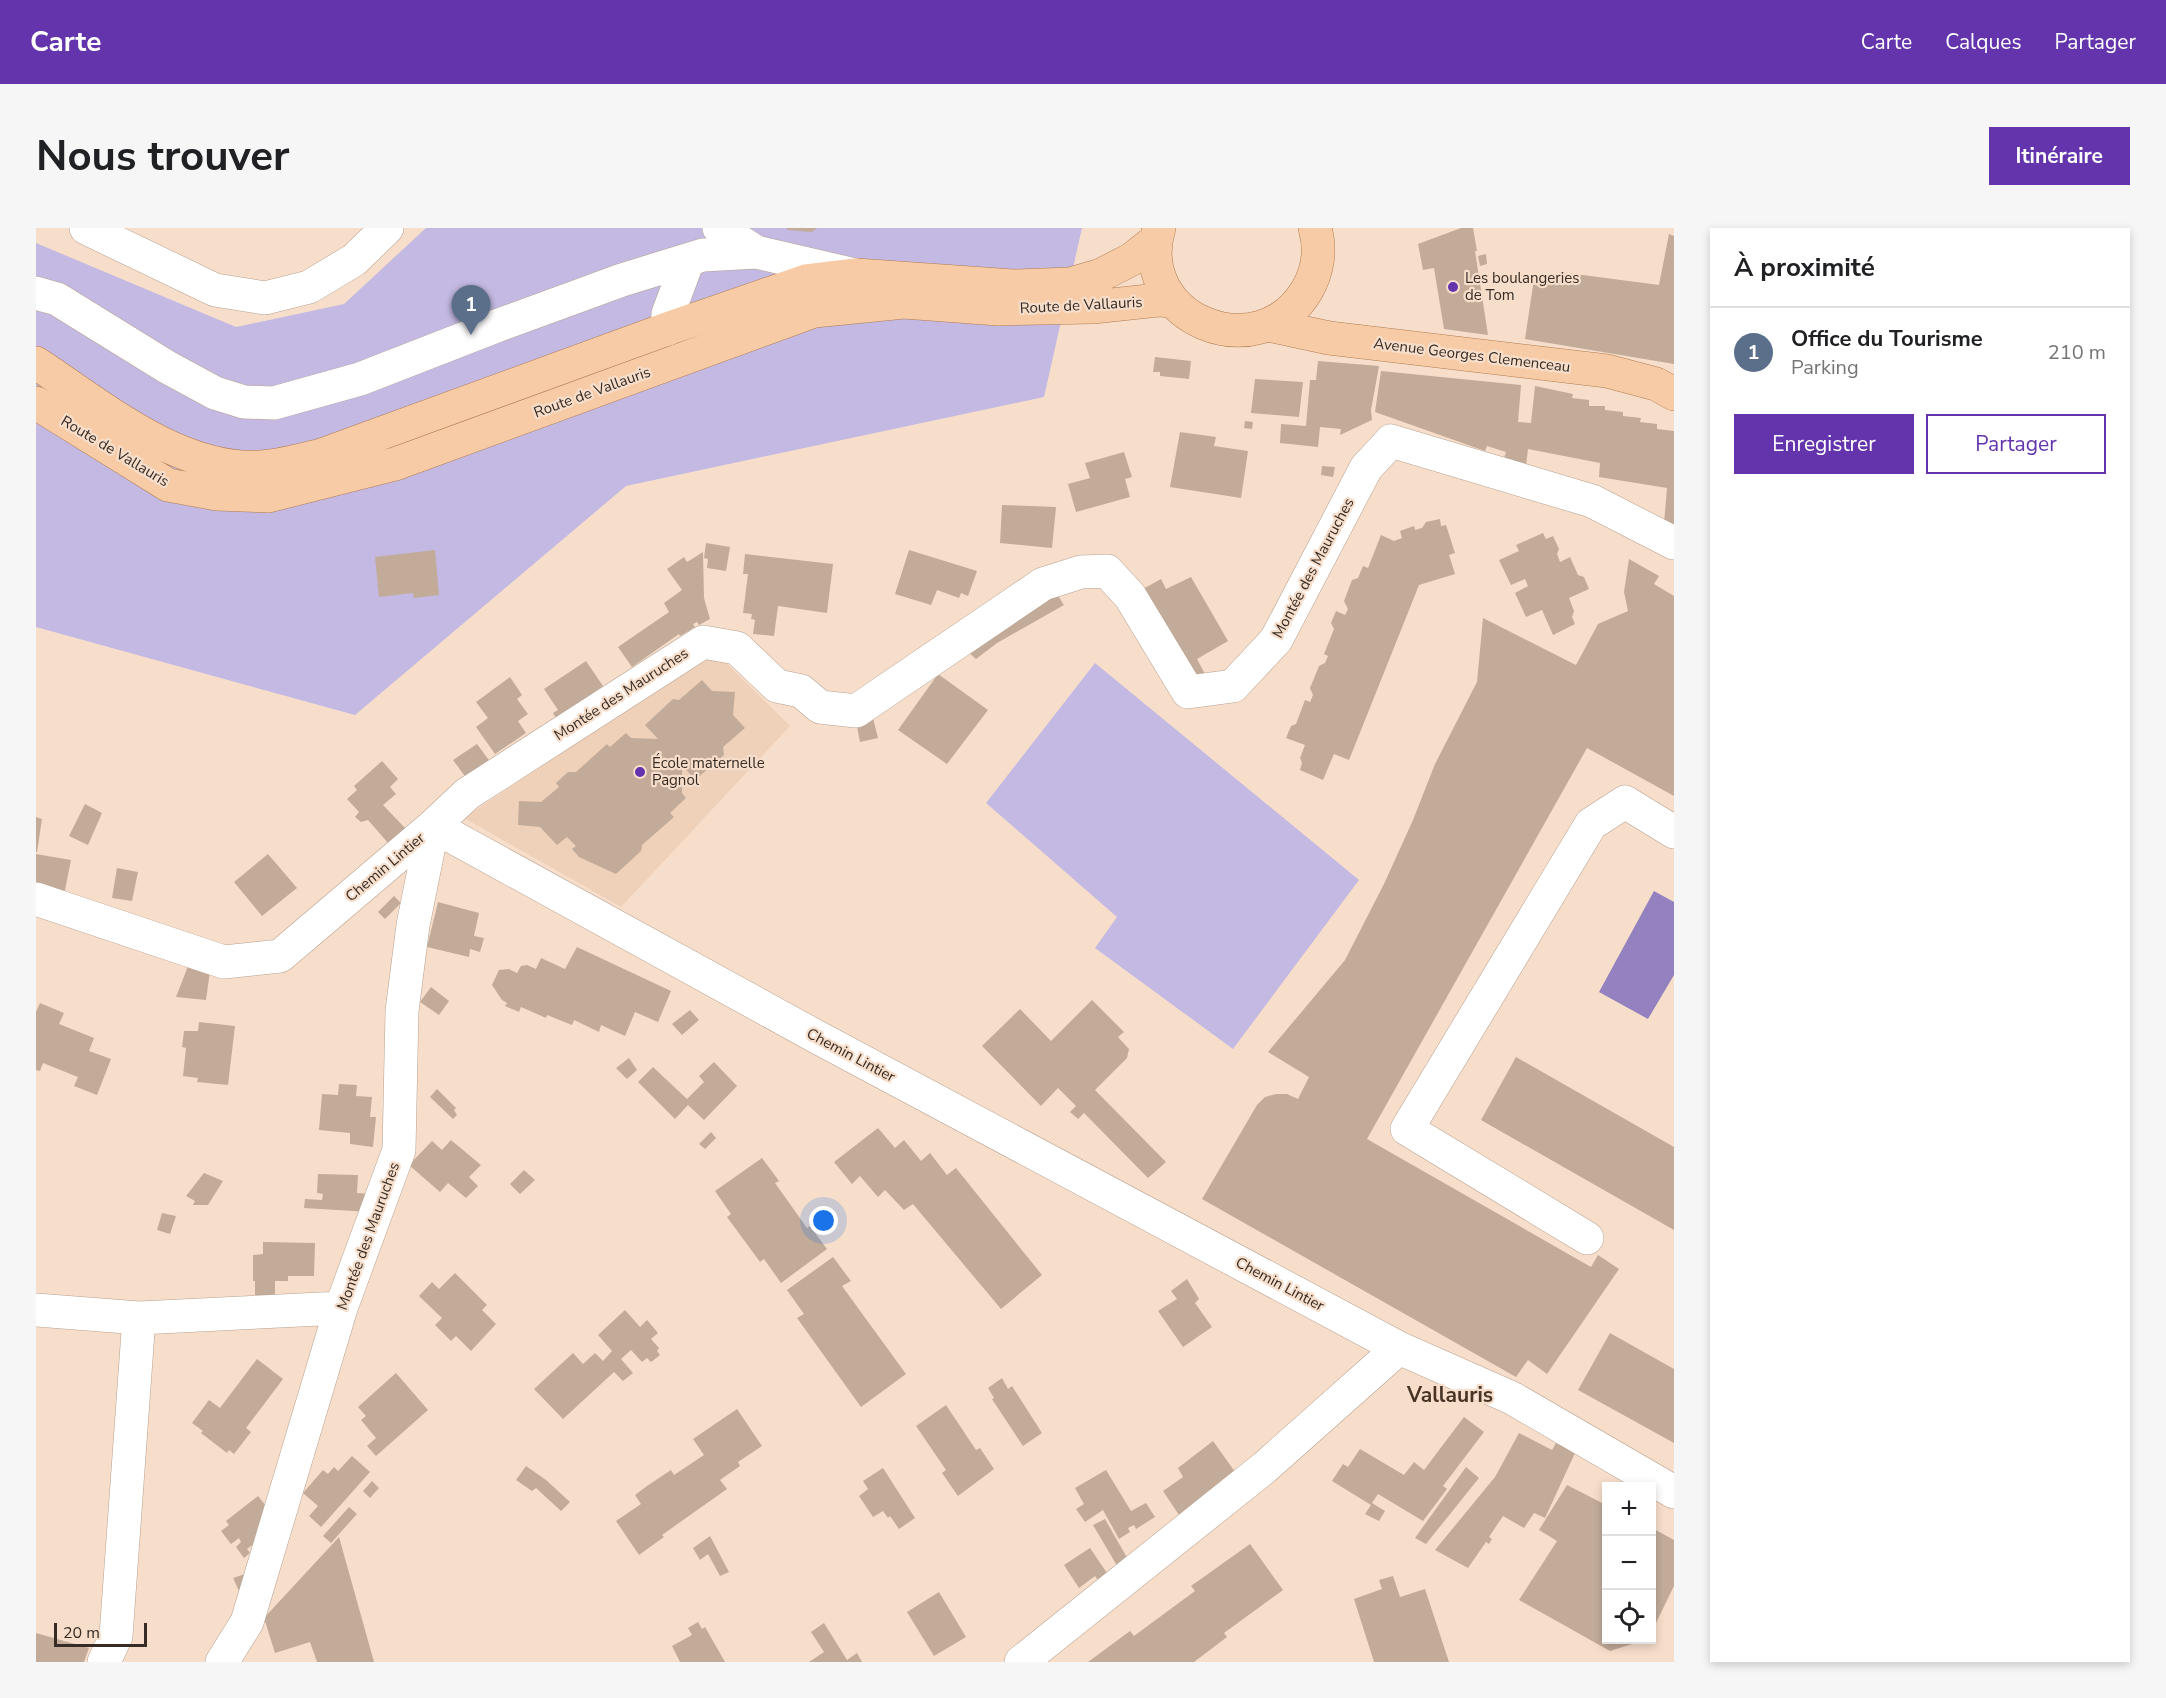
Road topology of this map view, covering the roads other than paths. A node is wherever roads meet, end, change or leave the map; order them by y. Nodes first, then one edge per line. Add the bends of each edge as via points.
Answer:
1 (86, 228) edge
2 (387, 228) edge
3 (719, 228) edge
4 (1315, 228) edge
5 (1157, 234) edge
6 (756, 252) junction
7 (688, 260) junction
8 (856, 275) junction
9 (36, 293) edge
10 (1173, 301) junction
11 (1268, 325) junction
12 (667, 329) junction
13 (36, 363) edge
14 (1674, 394) edge
15 (36, 403) edge
16 (1674, 543) edge
17 (433, 826) junction
18 (1674, 832) edge
19 (36, 899) edge
20 (1587, 1238) dead end
21 (341, 1308) junction
22 (36, 1310) edge
23 (139, 1318) junction
24 (1399, 1348) junction
25 (1674, 1492) edge
26 (104, 1662) edge
27 (222, 1662) edge
28 (1021, 1662) edge

1 - 2 street via 215,290 265,298 309,287 354,260
3 - 6 street
4 - 11 main road via 1318,259 1313,280 1287,314
5 - 8 main road, Route de Vallauris via 1132,259 1101,275 1070,284 1013,286
5 - 10 main road via 1158,273
6 - 7 street via 703,255
6 - 8 street
7 - 9 street via 622,280 360,380 274,403 244,402 215,393 57,299
7 - 12 street via 668,314
8 - 12 main road, Route de Vallauris via 806,281
10 - 11 main road via 1207,326 1227,331
10 - 15 main road, Route de Vallauris via 998,309 904,302 814,311 395,464 268,496 217,494 168,484
11 - 14 main road, Avenue Georges Clemenceau via 1329,338 1607,371 1656,384
12 - 13 main road, Route de Vallauris via 319,456 260,467 213,463 172,448
16 - 17 street, Montée des Mauruches via 1592,501 1391,441 1366,468 1276,640 1233,686 1188,692 1130,596 1107,571 1081,572 1043,584 856,711 820,707 801,691 777,686 737,648 703,642 467,794
17 - 19 street, Chemin Lintier via 280,956 224,962
17 - 21 street, Montée des Mauruches via 413,925 402,1011 399,1150
17 - 24 street, Chemin Lintier via 817,1037
18 - 20 street via 1625,802 1591,824 1407,1129
21 - 23 street
21 - 27 street, Montée des Mauruches via 247,1622
22 - 23 street
23 - 26 street via 116,1636
24 - 25 street, Chemin Lintier via 1512,1398
24 - 28 street via 1264,1468

